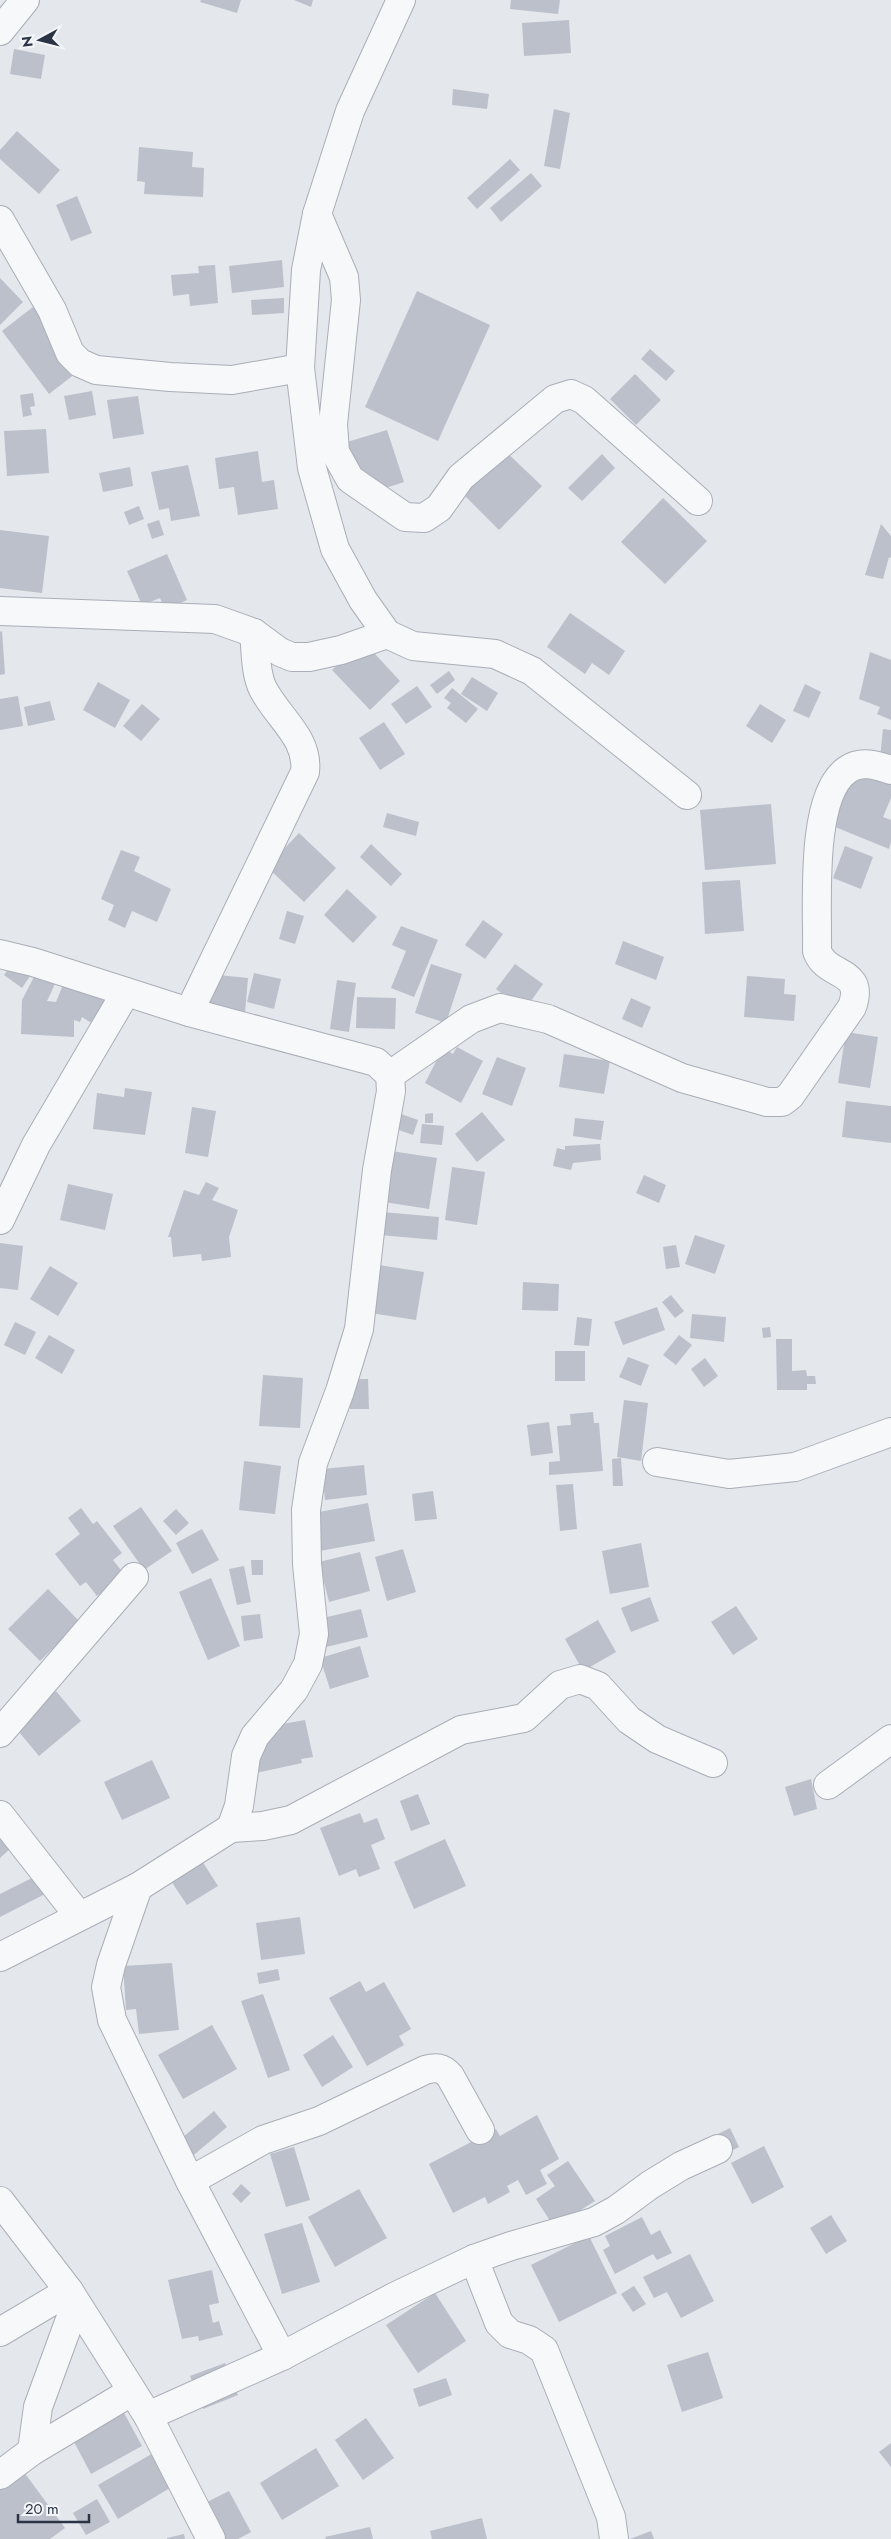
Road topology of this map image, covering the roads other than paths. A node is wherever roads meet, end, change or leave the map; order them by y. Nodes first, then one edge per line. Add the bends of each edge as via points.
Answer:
1 (26, 0) edge
2 (401, 0) edge
3 (0, 31) edge
4 (317, 214) junction
5 (0, 220) edge
6 (300, 368) junction
7 (698, 501) dead end
8 (0, 611) edge
9 (254, 632) junction
10 (387, 634) junction
11 (891, 770) edge
12 (687, 795) dead end
13 (0, 954) edge
14 (126, 992) junction
15 (189, 1012) junction
16 (390, 1075) junction
17 (0, 1220) edge
18 (891, 1432) edge
19 (657, 1462) dead end
20 (134, 1577) dead end
21 (0, 1733) edge
22 (891, 1739) edge
23 (713, 1763) dead end
24 (828, 1785) dead end
25 (0, 1816) edge
26 (231, 1828) junction
27 (138, 1887) junction
28 (79, 1916) junction
29 (0, 1957) edge
30 (480, 2130) dead end
31 (718, 2149) dead end
32 (190, 2181) junction
33 (0, 2201) edge
34 (474, 2259) junction
35 (72, 2297) junction
36 (0, 2332) edge
37 (282, 2356) junction
38 (131, 2392) junction
39 (148, 2416) junction
40 (32, 2451) junction
41 (0, 2475) edge
42 (211, 2539) edge
43 (614, 2539) edge

1 - 3 street
2 - 4 street via 350,111
4 - 6 street via 306,270
4 - 7 street via 344,277 346,300 333,424 335,452 350,479 405,517 424,518 439,508 468,471 555,398 571,394 584,400
5 - 6 street via 52,310 70,353 80,363 96,370 232,380
6 - 10 street via 312,468 335,549 363,600
8 - 9 street via 215,619
9 - 10 street via 292,657 342,650
9 - 15 street via 257,667 263,688 303,746 307,759 305,772
10 - 12 street via 413,646 495,654 532,671
11 - 16 street via 871,764 858,765 846,770 834,785 818,834 817,951 823,961 853,982 856,994 846,1015 790,1096 782,1102 766,1102 682,1078 548,1019 500,1008 471,1019
13 - 14 street
14 - 15 street
14 - 17 street via 36,1145
15 - 16 street via 376,1062
16 - 26 street via 391,1091 377,1170 359,1329 313,1463 306,1510 314,1634 308,1664 294,1690 256,1736 246,1756 239,1806
18 - 19 street via 795,1467 729,1474
20 - 21 street
22 - 24 street
23 - 26 street via 657,1740 629,1720 598,1686 580,1679 560,1685 524,1718 461,1730 291,1820
25 - 28 street
26 - 27 street
27 - 28 street
27 - 32 street via 106,1987 112,2020
28 - 29 street
30 - 32 street via 444,2069 425,2070 319,2120 263,2140
31 - 34 street via 650,2184 594,2222
32 - 37 street
33 - 35 street
34 - 37 street
34 - 43 street via 498,2323 510,2334 529,2340 544,2350 611,2517
35 - 36 street
35 - 38 street
35 - 40 street via 38,2407
37 - 39 street
38 - 39 street
38 - 40 street
39 - 42 street
40 - 41 street

